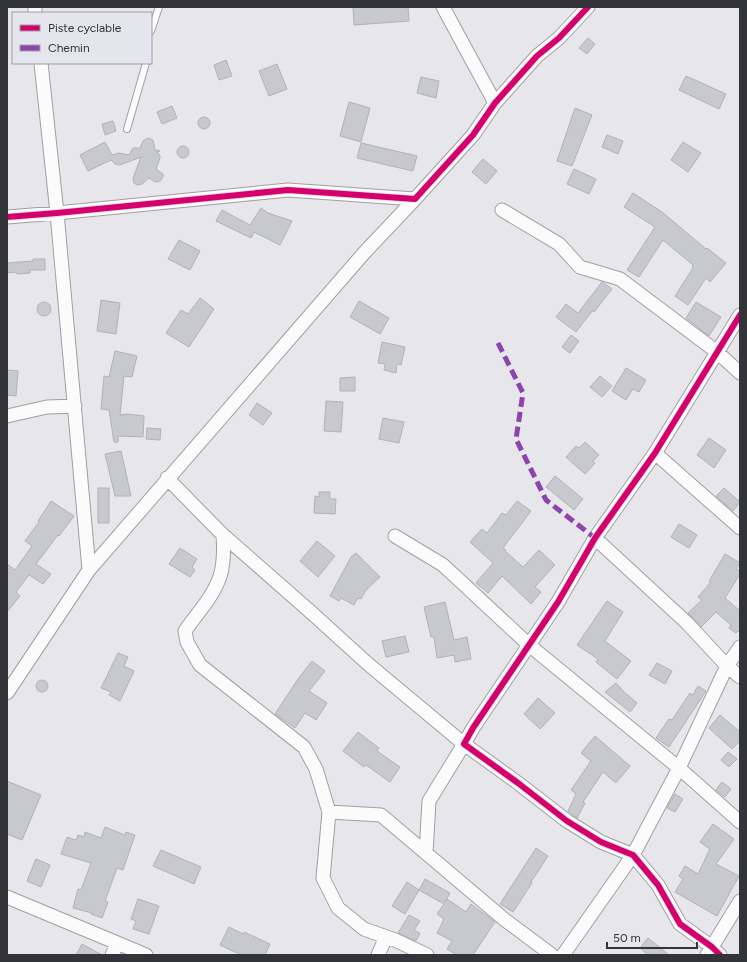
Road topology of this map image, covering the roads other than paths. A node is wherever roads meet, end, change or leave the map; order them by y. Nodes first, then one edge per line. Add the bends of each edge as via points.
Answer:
1 (159, 7) edge
2 (443, 7) edge
3 (588, 7) edge
4 (152, 28) edge
5 (41, 64) edge
6 (146, 64) edge
7 (495, 103) junction
8 (127, 129) dead end
9 (415, 199) junction
10 (502, 210) dead end
11 (57, 213) junction
12 (7, 217) edge
13 (740, 315) edge
14 (717, 352) junction
15 (740, 374) edge
16 (75, 406) junction
17 (7, 416) edge
18 (656, 452) junction
19 (167, 478) junction
20 (740, 528) edge
21 (223, 536) junction
22 (395, 536) dead end
23 (595, 538) junction
24 (89, 570) junction
25 (529, 644) junction
26 (740, 647) edge
27 (727, 666) junction
28 (740, 677) edge
29 (7, 693) edge
30 (464, 744) junction
31 (679, 768) junction
32 (329, 812) junction
33 (740, 822) edge
34 (426, 853) junction
35 (633, 855) junction
36 (7, 897) edge
37 (740, 901) edge
38 (386, 937) junction
39 (115, 949) edge
40 (713, 952) edge
41 (146, 955) edge
42 (378, 955) edge
43 (426, 955) edge
44 (552, 955) edge
45 (563, 955) edge

1 - 4 lane
2 - 7 street
3 - 7 street via 559,38 537,56
5 - 11 street
6 - 8 lane
7 - 9 street via 473,135
9 - 11 street via 288,190
9 - 19 street via 364,253
10 - 14 street via 559,244 580,266 620,279
11 - 12 street
11 - 16 street
13 - 14 street
14 - 15 street
14 - 18 street
16 - 17 street via 47,407
16 - 24 street
18 - 20 street
18 - 23 street
19 - 21 street
19 - 24 street
21 - 30 street via 368,664
21 - 32 street via 224,556 221,573 209,599 185,631 187,642 200,664 304,747 316,769
22 - 25 street via 444,565
23 - 25 street via 558,602
23 - 27 street via 687,623
24 - 29 street
25 - 30 street
25 - 31 street
26 - 27 street
27 - 28 street
27 - 31 street
30 - 34 street via 429,801
30 - 35 street via 567,821 601,842
31 - 33 street
31 - 35 street
32 - 34 street via 381,815
32 - 38 street via 324,878 338,908 364,929
34 - 44 street via 505,920
35 - 40 street via 658,885 680,924
35 - 45 street
36 - 39 street
37 - 40 street
38 - 42 street
38 - 43 street
39 - 41 street

